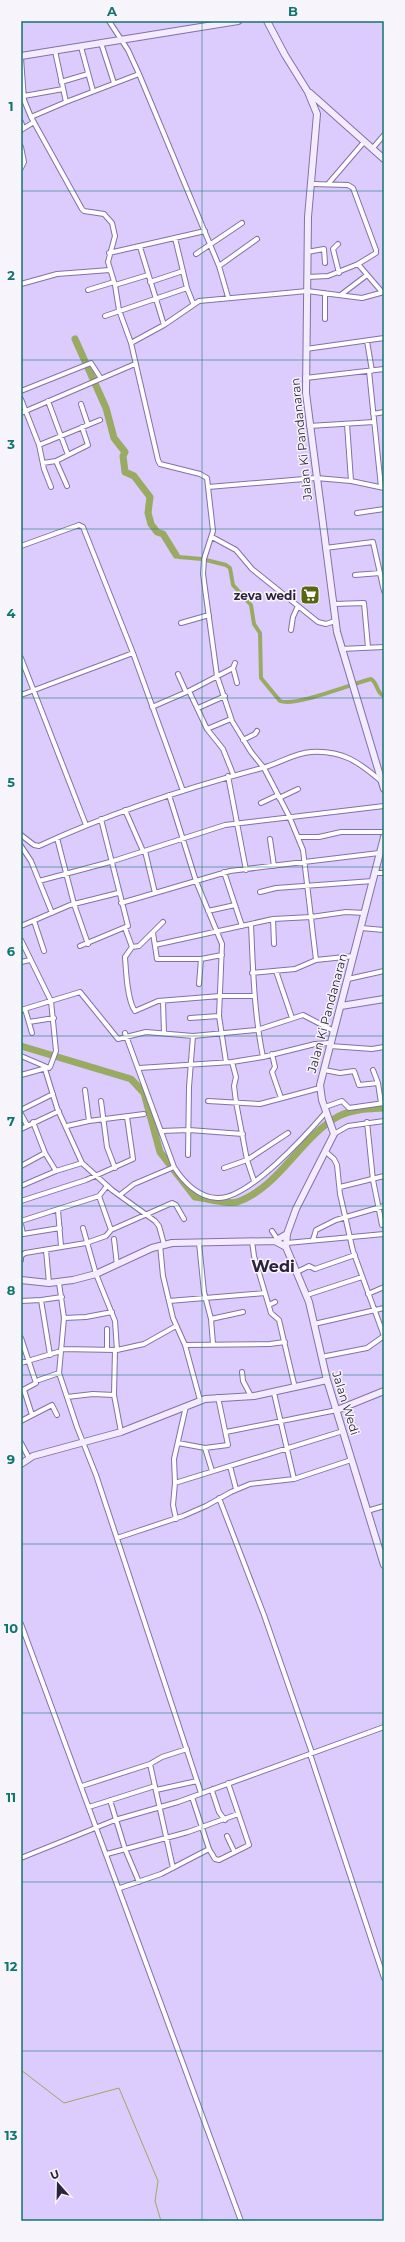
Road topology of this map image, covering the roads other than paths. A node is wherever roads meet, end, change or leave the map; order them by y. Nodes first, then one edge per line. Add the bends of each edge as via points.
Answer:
1 (109, 21) edge
2 (238, 21) edge
3 (267, 21) edge
4 (212, 23) edge
5 (120, 40) junction
6 (101, 43) junction
7 (81, 47) junction
8 (54, 51) junction
9 (21, 57) edge
10 (88, 74) junction
11 (139, 74) junction
12 (61, 82) junction
13 (114, 83) junction
14 (63, 89) junction
15 (94, 91) junction
16 (308, 92) junction
17 (23, 99) edge
18 (66, 102) junction
19 (327, 107) junction
20 (317, 114) junction
21 (31, 117) junction
22 (21, 122) edge
23 (34, 122) junction
24 (22, 129) edge
25 (384, 135) edge
26 (364, 142) junction
27 (21, 147) edge
28 (372, 149) junction
29 (384, 159) edge
30 (21, 168) edge
31 (312, 184) junction
32 (328, 184) junction
33 (242, 223) dead end
34 (205, 231) junction
35 (175, 238) junction
36 (256, 239) dead end
37 (338, 244) dead end
38 (211, 245) junction
39 (140, 247) junction
40 (307, 252) junction
41 (109, 254) junction
42 (196, 254) dead end
43 (325, 263) dead end
44 (358, 264) junction
45 (220, 266) junction
46 (110, 270) junction
47 (183, 272) junction
48 (339, 272) junction
49 (148, 275) junction
50 (367, 275) junction
51 (307, 277) junction
52 (150, 282) junction
53 (115, 283) junction
54 (21, 284) edge
55 (187, 288) junction
56 (88, 290) dead end
57 (307, 291) junction
58 (383, 292) edge
59 (325, 293) junction
60 (342, 294) junction
61 (228, 297) junction
62 (155, 300) junction
63 (193, 303) junction
64 (120, 310) junction
65 (105, 316) dead end
66 (325, 319) dead end
67 (164, 325) junction
68 (384, 338) edge
69 (367, 341) junction
70 (131, 343) junction
71 (306, 349) junction
72 (135, 364) junction
73 (384, 369) edge
74 (371, 371) junction
75 (98, 378) junction
76 (305, 378) junction
77 (21, 391) edge
78 (21, 399) edge
79 (48, 401) junction
80 (80, 404) dead end
81 (23, 412) edge
82 (384, 412) edge
83 (373, 414) junction
84 (100, 420) dead end
85 (374, 422) junction
86 (347, 424) junction
87 (88, 425) junction
88 (309, 426) junction
89 (82, 427) junction
90 (62, 436) junction
91 (38, 445) junction
92 (68, 455) junction
93 (56, 461) junction
94 (43, 463) junction
95 (316, 478) junction
96 (351, 481) junction
97 (67, 486) dead end
98 (51, 487) dead end
99 (208, 487) junction
100 (382, 488) edge
101 (384, 509) edge
102 (357, 513) dead end
103 (212, 537) junction
104 (21, 546) edge
105 (326, 548) junction
106 (380, 573) junction
107 (355, 575) dead end
108 (384, 591) edge
109 (334, 604) junction
110 (298, 606) junction
111 (209, 615) junction
112 (335, 621) junction
113 (181, 623) dead end
114 (291, 630) dead end
115 (368, 647) junction
116 (384, 647) edge
117 (341, 649) junction
118 (133, 653) junction
119 (21, 658) edge
120 (178, 674) dead end
121 (217, 676) junction
122 (237, 683) dead end
123 (34, 690) junction
124 (188, 692) junction
125 (21, 695) edge
126 (225, 696) junction
127 (152, 707) junction
128 (198, 708) junction
129 (231, 719) junction
130 (208, 729) junction
131 (257, 731) dead end
132 (243, 740) junction
133 (264, 768) junction
134 (233, 774) junction
135 (228, 776) junction
136 (381, 781) junction
137 (298, 789) dead end
138 (384, 789) edge
139 (183, 791) junction
140 (169, 795) junction
141 (279, 797) junction
142 (261, 803) dead end
143 (384, 806) edge
144 (125, 810) junction
145 (290, 816) junction
146 (101, 819) junction
147 (236, 823) junction
148 (86, 825) junction
149 (384, 832) edge
150 (21, 835) edge
151 (299, 837) junction
152 (384, 837) edge
153 (57, 838) junction
154 (182, 839) junction
155 (270, 839) dead end
156 (30, 843) junction
157 (21, 846) edge
158 (25, 850) junction
159 (144, 851) junction
160 (379, 854) junction
161 (110, 862) junction
162 (306, 863) junction
163 (274, 866) junction
164 (246, 870) junction
165 (224, 872) junction
166 (375, 873) junction
167 (384, 873) edge
168 (66, 874) junction
169 (39, 881) junction
170 (196, 881) junction
171 (373, 881) junction
172 (308, 885) junction
173 (260, 892) dead end
174 (118, 893) junction
175 (155, 893) junction
176 (121, 903) junction
177 (74, 904) junction
178 (235, 905) junction
179 (208, 911) junction
180 (52, 913) junction
181 (365, 913) junction
182 (311, 917) junction
183 (272, 919) junction
184 (34, 921) junction
185 (163, 922) dead end
186 (251, 924) junction
187 (21, 926) edge
188 (242, 926) junction
189 (125, 928) junction
190 (361, 928) junction
191 (384, 930) edge
192 (216, 931) junction
193 (153, 933) junction
194 (21, 940) edge
195 (88, 944) junction
196 (274, 944) dead end
197 (155, 945) junction
198 (80, 946) dead end
199 (132, 947) junction
200 (44, 951) dead end
201 (222, 955) junction
202 (354, 956) junction
203 (201, 959) junction
204 (30, 960) junction
205 (316, 960) junction
206 (21, 962) edge
207 (276, 971) junction
208 (384, 971) edge
209 (252, 973) junction
210 (348, 979) junction
211 (199, 984) dead end
212 (220, 996) junction
213 (254, 996) junction
214 (384, 999) edge
215 (51, 1001) junction
216 (163, 1001) junction
217 (341, 1006) junction
218 (23, 1010) edge
219 (218, 1016) junction
220 (54, 1018) junction
221 (190, 1018) dead end
222 (292, 1018) junction
223 (29, 1022) junction
224 (257, 1030) junction
225 (334, 1031) junction
226 (221, 1032) junction
227 (164, 1033) junction
228 (32, 1034) dead end
229 (126, 1036) junction
230 (194, 1036) junction
231 (330, 1045) junction
232 (384, 1046) edge
233 (272, 1054) junction
234 (21, 1056) edge
235 (263, 1057) junction
236 (226, 1062) junction
237 (232, 1062) junction
238 (190, 1066) junction
239 (49, 1067) junction
240 (139, 1068) junction
241 (324, 1070) junction
242 (374, 1070) dead end
243 (21, 1075) edge
244 (378, 1083) junction
245 (320, 1088) junction
246 (85, 1090) dead end
247 (52, 1094) junction
248 (281, 1098) junction
249 (208, 1100) dead end
250 (101, 1101) dead end
251 (236, 1102) junction
252 (383, 1103) edge
253 (21, 1110) edge
254 (58, 1111) junction
255 (326, 1111) junction
256 (21, 1114) edge
257 (144, 1114) dead end
258 (127, 1117) junction
259 (103, 1119) junction
260 (89, 1121) junction
261 (384, 1121) edge
262 (33, 1122) junction
263 (367, 1122) junction
264 (27, 1125) junction
265 (67, 1126) junction
266 (21, 1129) edge
267 (189, 1130) junction
268 (161, 1131) junction
269 (334, 1132) junction
270 (288, 1133) dead end
271 (243, 1134) junction
272 (326, 1152) junction
273 (45, 1153) junction
274 (188, 1155) dead end
275 (247, 1160) junction
276 (82, 1163) junction
277 (21, 1166) edge
278 (115, 1168) junction
279 (172, 1168) junction
280 (224, 1168) dead end
281 (56, 1171) junction
282 (96, 1176) junction
283 (384, 1176) edge
284 (373, 1180) junction
285 (254, 1181) junction
286 (21, 1186) edge
287 (107, 1186) junction
288 (340, 1187) junction
289 (120, 1195) junction
290 (98, 1196) junction
291 (21, 1201) edge
292 (384, 1206) edge
293 (379, 1209) junction
294 (58, 1210) junction
295 (147, 1216) junction
296 (345, 1218) junction
297 (184, 1219) dead end
298 (21, 1221) edge
299 (21, 1224) edge
300 (382, 1225) dead end
301 (60, 1228) junction
302 (83, 1228) dead end
303 (111, 1230) junction
304 (272, 1231) dead end
305 (287, 1234) junction
306 (384, 1234) edge
307 (350, 1237) junction
308 (114, 1239) dead end
309 (313, 1240) junction
310 (252, 1241) junction
311 (276, 1241) junction
312 (86, 1242) junction
313 (199, 1243) junction
314 (162, 1245) junction
315 (286, 1245) junction
316 (61, 1246) junction
317 (46, 1250) junction
318 (355, 1255) junction
319 (21, 1260) edge
320 (117, 1265) junction
321 (297, 1272) junction
322 (96, 1274) junction
323 (362, 1277) junction
324 (21, 1280) edge
325 (49, 1283) junction
326 (59, 1283) junction
327 (384, 1286) edge
328 (265, 1293) junction
329 (368, 1294) junction
330 (307, 1295) junction
331 (62, 1297) junction
332 (205, 1298) junction
333 (41, 1300) junction
334 (21, 1301) edge
335 (169, 1301) junction
336 (275, 1302) dead end
337 (269, 1305) junction
338 (384, 1308) edge
339 (374, 1311) junction
340 (112, 1312) junction
341 (242, 1312) dead end
342 (64, 1318) junction
343 (211, 1319) junction
344 (314, 1324) junction
345 (176, 1326) junction
346 (106, 1329) dead end
347 (21, 1338) edge
348 (285, 1342) junction
349 (213, 1344) junction
350 (185, 1345) junction
351 (61, 1350) junction
352 (107, 1350) junction
353 (116, 1350) junction
354 (50, 1355) junction
355 (321, 1358) junction
356 (29, 1361) junction
357 (21, 1363) edge
358 (242, 1372) dead end
359 (59, 1373) junction
360 (39, 1380) dead end
361 (327, 1380) junction
362 (294, 1388) junction
363 (22, 1391) edge
364 (384, 1391) edge
365 (274, 1393) junction
366 (114, 1395) junction
367 (251, 1396) junction
368 (67, 1397) junction
369 (218, 1397) junction
370 (200, 1400) junction
371 (186, 1406) junction
372 (337, 1410) junction
373 (58, 1414) dead end
374 (32, 1416) junction
375 (21, 1420) edge
376 (281, 1421) junction
377 (121, 1432) junction
378 (226, 1432) junction
379 (343, 1432) junction
380 (21, 1443) edge
381 (178, 1443) junction
382 (83, 1444) junction
383 (205, 1448) junction
384 (287, 1449) junction
385 (29, 1458) junction
386 (351, 1460) junction
387 (21, 1464) edge
388 (230, 1466) junction
389 (212, 1471) junction
390 (294, 1479) junction
391 (175, 1483) junction
392 (236, 1489) junction
393 (219, 1498) junction
394 (384, 1506) edge
395 (367, 1511) junction
396 (176, 1519) junction
397 (117, 1538) junction
398 (381, 1547) edge
399 (384, 1565) edge
400 (21, 1624) edge
401 (384, 1727) edge
402 (187, 1749) junction
403 (311, 1753) junction
404 (150, 1764) junction
405 (197, 1781) junction
406 (228, 1783) junction
407 (82, 1786) junction
408 (156, 1788) junction
409 (214, 1789) junction
410 (201, 1793) junction
411 (192, 1797) junction
412 (110, 1800) junction
413 (161, 1806) junction
414 (89, 1807) junction
415 (238, 1814) junction
416 (115, 1820) junction
417 (225, 1820) junction
418 (97, 1828) junction
419 (202, 1828) junction
420 (227, 1836) dead end
421 (166, 1837) junction
422 (125, 1849) junction
423 (209, 1849) junction
424 (234, 1851) junction
425 (106, 1854) junction
426 (21, 1858) edge
427 (173, 1868) junction
428 (139, 1882) junction
429 (120, 1888) junction
430 (384, 1978) edge
431 (241, 2221) edge

1 - 5 street
2 - 4 main road
3 - 16 main road, Jalan Ki Pandanaran
4 - 5 main road
5 - 6 main road
5 - 11 street
6 - 7 main road
6 - 13 street
7 - 8 main road
7 - 10 street
8 - 9 main road
8 - 12 street
9 - 17 street
10 - 12 street
10 - 15 street
11 - 13 street
11 - 34 street
12 - 14 street
13 - 15 street
14 - 17 street
14 - 18 street
15 - 18 street
16 - 19 main road
16 - 20 main road, Jalan Ki Pandanaran
17 - 21 street
18 - 21 street
19 - 20 main road
19 - 26 main road
20 - 31 main road, Jalan Ki Pandanaran
21 - 23 street
22 - 24 street
23 - 24 street
23 - 41 street via 82,209 104,214 112,223 115,236
25 - 28 street
26 - 28 main road
26 - 32 street
27 - 30 street via 24,162
28 - 29 main road
31 - 32 street
31 - 40 main road, Jalan Ki Pandanaran
32 - 44 street via 348,185 355,191 376,250 376,253
33 - 38 street
34 - 35 street
34 - 38 street
35 - 39 street
35 - 47 street
36 - 45 street
37 - 48 street via 333,250
38 - 42 street
38 - 45 street
39 - 41 street
39 - 49 street
40 - 43 street via 324,249
40 - 51 main road, Jalan Ki Pandanaran
41 - 46 street
44 - 48 street
44 - 50 street
45 - 61 street
46 - 53 street
46 - 54 street via 59,274
47 - 52 street
47 - 55 street
48 - 51 street via 328,276
49 - 52 street
49 - 53 street
50 - 58 street
50 - 60 street
51 - 57 main road, Jalan Ki Pandanaran
52 - 62 street
53 - 56 street
53 - 64 street
55 - 62 street
55 - 63 street
57 - 59 street
57 - 61 street
57 - 71 main road, Jalan Ki Pandanaran
58 - 60 street via 362,298
59 - 60 street
59 - 66 street
61 - 63 street
62 - 64 street
62 - 67 street
63 - 67 street
64 - 65 street
64 - 70 street
67 - 70 street
68 - 69 street
69 - 71 street
69 - 74 street
70 - 72 street
71 - 76 main road, Jalan Ki Pandanaran
72 - 75 street
72 - 99 street via 160,464 200,474 207,478
73 - 74 street
74 - 76 street
74 - 83 street
75 - 77 street via 91,363
75 - 79 street
76 - 88 main road, Jalan Ki Pandanaran
78 - 81 street
79 - 81 street
79 - 90 street
80 - 87 street
81 - 91 street
82 - 83 street
83 - 85 street
84 - 87 street
85 - 86 street
85 - 100 street
86 - 88 street
86 - 96 street
87 - 89 street
88 - 95 main road, Jalan Ki Pandanaran
89 - 90 street
89 - 92 street via 88,445
90 - 91 street
90 - 92 street
91 - 94 street
92 - 93 street
93 - 94 street
93 - 97 street
94 - 98 street
95 - 96 street
95 - 99 street
95 - 105 main road, Jalan Ki Pandanaran
96 - 100 street
99 - 103 street
101 - 102 street
103 - 110 street via 236,550 250,567
103 - 111 street via 204,560 203,574
104 - 118 street via 79,525 83,527
105 - 106 street via 372,541
105 - 109 main road, Jalan Ki Pandanaran
106 - 107 street
106 - 108 street
109 - 112 main road, Jalan Ki Pandanaran
109 - 115 street via 363,603
110 - 112 street via 320,623
110 - 114 street
111 - 113 street
111 - 121 street
112 - 117 main road, Jalan Ki Pandanaran
115 - 116 street
115 - 117 street
117 - 136 main road, Jalan Ki Pandanaran
118 - 123 street
118 - 127 street
119 - 123 street
120 - 124 street
121 - 122 street via 234,665
121 - 124 street
121 - 126 street
123 - 125 street
123 - 148 street
124 - 127 street
124 - 128 street
126 - 128 street
126 - 129 street
127 - 139 street
128 - 130 street
129 - 130 street
129 - 132 street
130 - 134 street via 223,750
131 - 132 street
132 - 133 street
133 - 134 street
133 - 136 street via 306,753 322,753 357,761
133 - 141 street
134 - 135 street
135 - 139 street
135 - 147 street
136 - 138 main road, Jalan Ki Pandanaran
137 - 141 street
139 - 140 street
140 - 144 street
140 - 154 street
141 - 142 street
141 - 145 street
143 - 145 street
144 - 146 street
144 - 159 street
145 - 147 street
145 - 151 street
146 - 148 street
146 - 161 street
147 - 154 street
147 - 164 street
148 - 153 street
149 - 151 street via 342,832 324,837
150 - 156 street
151 - 162 street
152 - 160 main road, Jalan Ki Pandanaran
153 - 156 street via 39,846
153 - 168 street
154 - 159 street
154 - 170 street
155 - 163 street
156 - 158 street
157 - 158 street
158 - 169 street
159 - 161 street
159 - 175 street
160 - 162 street
160 - 166 main road, Jalan Ki Pandanaran
161 - 168 street
161 - 174 street
162 - 163 street
162 - 172 street
163 - 164 street
164 - 165 street
165 - 170 street
165 - 178 street
166 - 167 street
166 - 171 main road, Jalan Ki Pandanaran
168 - 169 street
168 - 177 street
169 - 180 street
170 - 175 street
170 - 179 street
171 - 172 street
171 - 181 main road, Jalan Ki Pandanaran
172 - 173 street
172 - 182 street
174 - 176 street
174 - 177 street
175 - 176 street
176 - 189 street via 128,926
177 - 180 street
177 - 195 street
178 - 179 street
178 - 188 street
179 - 192 street
180 - 184 street
181 - 182 street via 346,912
181 - 190 main road, Jalan Ki Pandanaran
182 - 183 street
182 - 205 street
183 - 186 street
183 - 196 street
184 - 187 street
184 - 200 street
185 - 193 street
186 - 188 street
186 - 209 street
188 - 192 street
189 - 195 street
189 - 199 street
190 - 191 street
190 - 202 main road, Jalan Ki Pandanaran
192 - 197 street
192 - 201 street via 222,944
193 - 197 street
193 - 199 street via 139,946
194 - 204 street
195 - 198 street
197 - 203 street via 157,959
199 - 216 street via 125,957 127,987 132,1007 136,1011
201 - 203 street
201 - 212 street
202 - 205 street
202 - 210 main road, Jalan Ki Pandanaran
203 - 211 street
204 - 206 street
204 - 215 street
205 - 207 street via 301,967
207 - 209 street
207 - 222 street
208 - 210 street
209 - 213 street
210 - 217 main road, Jalan Ki Pandanaran
212 - 213 street
212 - 216 street
212 - 219 street
213 - 224 street
214 - 217 main road
215 - 218 street
215 - 220 street
215 - 229 street via 82,992 119,1038
216 - 227 street
217 - 225 main road, Jalan Ki Pandanaran
218 - 223 street
219 - 221 street
219 - 226 street
220 - 223 street
220 - 239 street via 56,1051
222 - 224 street
222 - 225 street via 304,1016
223 - 228 street
224 - 226 street
224 - 235 street
225 - 231 main road, Jalan Ki Pandanaran
226 - 230 street
226 - 236 street
227 - 229 street
227 - 230 street
229 - 240 street
230 - 238 street
231 - 232 street via 372,1048
231 - 233 street via 315,1044
231 - 241 main road, Jalan Ki Pandanaran
233 - 235 street
233 - 248 street via 275,1067 272,1072
234 - 239 street
235 - 237 street
236 - 237 street
236 - 238 street
237 - 251 street via 236,1077
238 - 240 street
238 - 267 street
239 - 243 street
239 - 247 street
240 - 268 street
241 - 244 street via 340,1073 354,1071 359,1086
241 - 245 main road, Jalan Ki Pandanaran
242 - 244 street
244 - 252 street
245 - 248 street
245 - 255 main road, Jalan Ki Pandanaran
246 - 260 street
247 - 253 street
247 - 254 street
248 - 251 street via 260,1104
249 - 251 street
250 - 259 street
251 - 271 street
252 - 255 street via 349,1108 342,1101
254 - 262 street
254 - 265 street
255 - 269 main road, Jalan Ki Pandanaran
255 - 285 street via 288,1155
256 - 264 street
257 - 258 street
258 - 259 street
258 - 278 street via 134,1158
259 - 260 street
259 - 278 street via 107,1146
260 - 265 street
261 - 263 street
262 - 264 street
262 - 273 street
263 - 269 street
263 - 284 street
264 - 266 street
265 - 276 street
267 - 268 street
267 - 271 street
267 - 274 street
268 - 279 street
269 - 272 main road
270 - 275 street
271 - 275 street
272 - 288 street via 336,1162
272 - 305 main road via 296,1210
273 - 277 street
273 - 281 street
275 - 280 street
275 - 285 street
276 - 281 street
276 - 282 street
278 - 282 street
279 - 285 street via 194,1190 217,1198 232,1194
279 - 289 street via 137,1183
281 - 286 street
282 - 287 street
282 - 291 street
283 - 284 street
284 - 288 street
284 - 293 street
287 - 289 street
287 - 290 street
288 - 296 street
289 - 295 street
290 - 294 street
290 - 303 street
292 - 293 street
293 - 296 street
293 - 300 street
294 - 298 street
294 - 301 street
295 - 297 street via 174,1203
295 - 303 street
295 - 314 street via 160,1226
296 - 307 street
296 - 309 street via 318,1228
299 - 301 street via 23,1234
301 - 316 street
302 - 312 street
303 - 312 street via 106,1236
304 - 311 street
305 - 311 main road
305 - 315 main road
306 - 307 street
307 - 309 street
307 - 318 street
308 - 320 street
309 - 315 street
310 - 311 main road
310 - 313 main road
310 - 328 street
311 - 315 main road
312 - 316 street
312 - 322 street
313 - 314 main road
313 - 332 street
314 - 320 main road
314 - 335 street
315 - 321 main road, Jalan Wedi
316 - 317 street
317 - 319 street via 24,1254
317 - 325 street
318 - 321 street via 315,1269 309,1266
318 - 323 street
320 - 322 main road
321 - 330 main road, Jalan Wedi
322 - 326 main road
322 - 340 street
323 - 329 street
323 - 330 street
324 - 325 main road
325 - 326 main road
326 - 331 street
327 - 329 street
328 - 332 street
328 - 337 street
329 - 339 street
330 - 344 main road, Jalan Wedi
331 - 333 street
331 - 342 street
332 - 335 street
332 - 343 street
333 - 334 street
333 - 354 street
335 - 345 street
336 - 337 street
337 - 348 street via 272,1314 278,1319
338 - 339 street
339 - 344 street
339 - 355 street via 383,1337 367,1348
340 - 342 street
340 - 353 street via 116,1327
341 - 343 street
342 - 351 street
343 - 349 street
344 - 355 main road, Jalan Wedi
345 - 350 street
345 - 353 street via 144,1344
346 - 352 street
347 - 356 street
348 - 349 street
348 - 362 street
349 - 350 street
350 - 370 street
351 - 352 street
351 - 354 street
351 - 359 street
352 - 353 street
353 - 366 street
354 - 356 street
355 - 361 main road, Jalan Wedi
356 - 357 street
356 - 363 street via 36,1385
358 - 367 street
359 - 360 street
359 - 368 street
361 - 362 main road
361 - 372 main road, Jalan Wedi
362 - 365 main road
363 - 374 street
364 - 372 main road
365 - 367 main road
365 - 376 street
366 - 368 street
366 - 377 street
367 - 369 main road
368 - 382 street
369 - 370 main road
369 - 378 street
370 - 371 main road
371 - 377 main road
371 - 381 street
372 - 376 street
372 - 379 main road, Jalan Wedi
373 - 374 street via 52,1406
374 - 375 street
376 - 378 street
376 - 384 street
377 - 382 main road
378 - 383 street via 228,1445
379 - 384 street
379 - 386 main road, Jalan Wedi
380 - 385 street
381 - 383 street
381 - 391 street via 174,1459
382 - 385 main road
382 - 397 street
383 - 389 street
384 - 388 street
384 - 390 street
385 - 387 main road
386 - 390 street
386 - 395 main road, Jalan Wedi
388 - 389 street
388 - 392 street
389 - 391 street
390 - 392 street via 253,1484
391 - 396 street via 173,1505
392 - 393 street
393 - 396 street
393 - 403 street via 264,1616
394 - 395 street
395 - 398 main road, Jalan Wedi
396 - 397 street
397 - 402 street
398 - 399 main road, Jalan Wedi
400 - 407 street
401 - 403 street
402 - 404 street
402 - 405 street
403 - 406 street
403 - 430 street
404 - 407 street
404 - 408 street
405 - 408 street
405 - 410 street
406 - 409 street
406 - 415 street
407 - 414 street
408 - 412 street
408 - 413 street
409 - 410 street
409 - 417 street via 212,1791 217,1806
410 - 411 street
411 - 413 street
411 - 419 street
412 - 414 street
412 - 416 street
413 - 416 street
413 - 421 street
414 - 418 street
415 - 417 street
415 - 424 street via 249,1845
416 - 418 street
416 - 422 street
417 - 419 street
418 - 425 street
418 - 426 street
419 - 421 street
419 - 423 street
420 - 424 street
421 - 422 street
421 - 427 street
422 - 425 street
422 - 428 street
423 - 424 street via 216,1860
423 - 427 street
425 - 429 street
427 - 428 street
428 - 429 street
429 - 431 street

